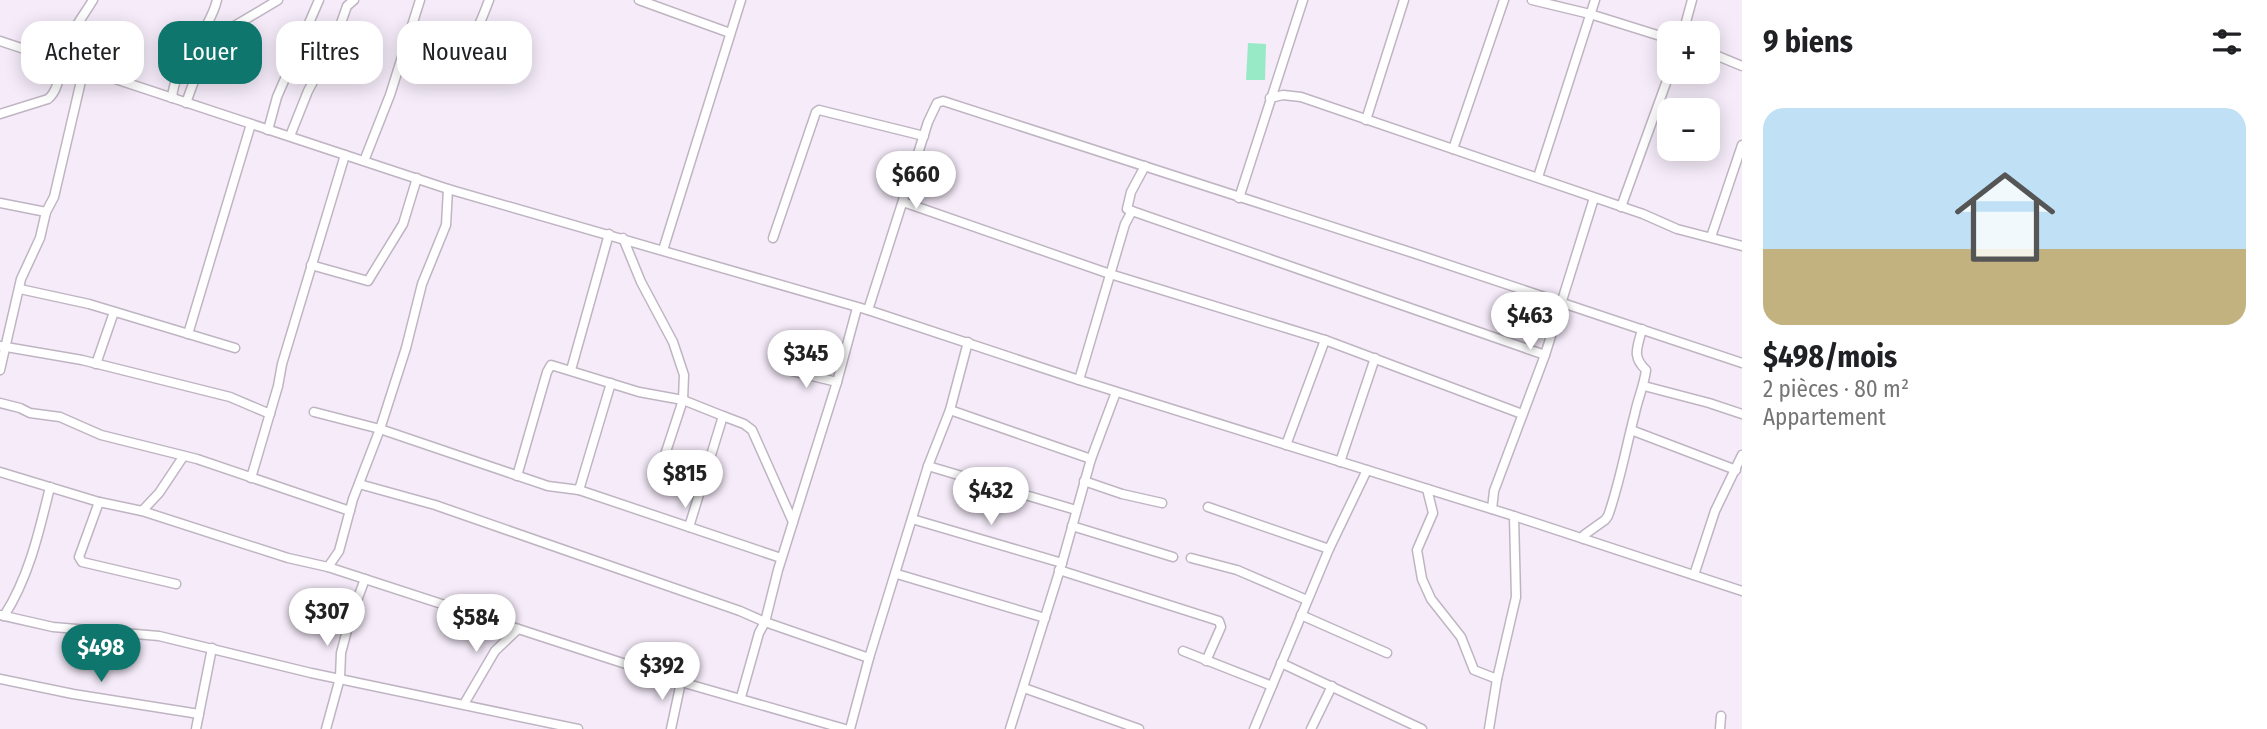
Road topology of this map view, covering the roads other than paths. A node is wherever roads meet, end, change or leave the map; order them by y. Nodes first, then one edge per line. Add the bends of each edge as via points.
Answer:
1 (93, 0) edge
2 (217, 0) edge
3 (278, 0) edge
4 (318, 0) edge
5 (354, 0) edge
6 (419, 0) edge
7 (489, 0) edge
8 (639, 0) edge
9 (741, 0) edge
10 (1303, 0) edge
11 (1404, 0) edge
12 (1504, 0) edge
13 (1532, 0) edge
14 (1595, 0) edge
15 (1692, 0) edge
16 (1590, 14) junction
17 (80, 21) edge
18 (413, 21) edge
19 (481, 21) edge
20 (1687, 21) edge
21 (730, 33) junction
22 (1657, 34) edge
23 (0, 41) edge
24 (21, 48) edge
25 (1720, 57) edge
26 (1742, 66) edge
27 (397, 71) edge
28 (56, 84) edge
29 (80, 84) edge
30 (133, 84) edge
31 (1666, 84) edge
32 (172, 98) junction
33 (1270, 98) junction
34 (186, 103) junction
35 (0, 114) edge
36 (1366, 120) junction
37 (251, 124) junction
38 (268, 130) junction
39 (290, 136) junction
40 (924, 136) junction
41 (1742, 145) edge
42 (1453, 149) junction
43 (345, 155) junction
44 (364, 161) junction
45 (1145, 166) junction
46 (1538, 177) junction
47 (417, 178) junction
48 (448, 189) junction
49 (1239, 198) junction
50 (1594, 198) junction
51 (903, 202) junction
52 (0, 203) edge
53 (1621, 206) junction
54 (1132, 211) junction
55 (46, 212) junction
56 (609, 233) junction
57 (1711, 237) junction
58 (623, 238) junction
59 (773, 238) dead end
60 (1742, 246) edge
61 (663, 250) junction
62 (311, 265) junction
63 (1110, 274) junction
64 (20, 289) junction
65 (1561, 302) junction
66 (857, 308) junction
67 (869, 310) junction
68 (114, 312) junction
69 (1642, 329) junction
70 (188, 334) junction
71 (1325, 340) junction
72 (968, 342) junction
73 (3, 346) edge
74 (234, 348) dead end
75 (1545, 355) junction
76 (1375, 358) junction
77 (1742, 363) edge
78 (96, 364) junction
79 (783, 369) dead end
80 (0, 370) edge
81 (571, 370) junction
82 (1079, 380) junction
83 (837, 382) junction
84 (611, 383) junction
85 (1644, 386) junction
86 (1116, 392) junction
87 (683, 400) junction
88 (0, 403) edge
89 (950, 410) junction
90 (314, 412) dead end
91 (270, 414) junction
92 (1522, 414) junction
93 (1742, 414) edge
94 (723, 416) junction
95 (380, 429) junction
96 (1631, 430) junction
97 (1286, 445) junction
98 (1742, 454) edge
99 (183, 457) junction
100 (1091, 460) junction
101 (1340, 462) junction
102 (928, 466) junction
103 (1367, 470) junction
104 (1736, 470) junction
105 (0, 472) edge
106 (517, 476) junction
107 (658, 476) dead end
108 (251, 478) junction
109 (1084, 481) junction
110 (359, 484) junction
111 (50, 487) junction
112 (1427, 489) junction
113 (579, 490) junction
114 (99, 502) junction
115 (1162, 503) dead end
116 (1208, 507) dead end
117 (1492, 509) junction
118 (1076, 510) junction
119 (142, 511) junction
120 (350, 511) junction
121 (1514, 516) junction
122 (912, 519) junction
123 (793, 522) junction
124 (1072, 526) junction
125 (689, 527) junction
126 (1584, 539) junction
127 (1329, 549) junction
128 (339, 551) junction
129 (1173, 557) dead end
130 (781, 558) junction
131 (1191, 558) dead end
132 (328, 567) junction
133 (1061, 567) junction
134 (897, 574) junction
135 (349, 575) junction
136 (1694, 575) junction
137 (365, 579) junction
138 (176, 584) dead end
139 (1742, 591) edge
140 (1307, 600) junction
141 (2, 615) edge
142 (1301, 615) junction
143 (1045, 618) junction
144 (765, 622) junction
145 (518, 629) junction
146 (212, 648) junction
147 (1183, 651) dead end
148 (1387, 653) dead end
149 (869, 658) junction
150 (1206, 661) junction
151 (1281, 663) junction
152 (340, 678) junction
153 (1497, 678) junction
154 (0, 679) edge
155 (681, 682) junction
156 (1332, 685) junction
157 (1272, 686) junction
158 (1024, 688) junction
159 (741, 697) junction
160 (464, 704) junction
161 (199, 714) junction
162 (1721, 716) dead end
163 (1118, 726) edge
164 (1491, 728) edge
165 (196, 729) edge
166 (326, 729) edge
167 (578, 729) edge
168 (670, 729) edge
169 (845, 729) edge
170 (1010, 729) edge
171 (1139, 729) edge
172 (1254, 729) edge
173 (1312, 729) edge
174 (1422, 729) edge
175 (1720, 729) edge

1 - 17 street
2 - 32 street via 173,83
3 - 34 street via 232,28 194,80
4 - 38 street
5 - 39 street via 347,6
6 - 18 street
7 - 19 street
8 - 21 street
9 - 21 street
10 - 33 street
11 - 36 street
12 - 42 street
13 - 16 street
14 - 16 street
15 - 20 street
16 - 22 street
16 - 46 street
21 - 61 street
23 - 24 street
25 - 26 street
27 - 44 street
28 - 35 street via 51,96
29 - 55 street via 56,190
30 - 32 street
31 - 53 street
32 - 34 street
33 - 36 street via 1301,97
33 - 49 street
34 - 37 street
36 - 42 street
37 - 38 street
37 - 70 street
38 - 39 street
39 - 43 street
40 - 45 street via 937,103 943,100
40 - 51 street
40 - 59 street via 816,112
41 - 57 street
42 - 46 street
43 - 44 street
43 - 62 street
44 - 47 street
45 - 49 street
45 - 54 street via 1129,200 1127,209
46 - 50 street
47 - 48 street
47 - 62 street via 403,224 369,280
48 - 56 street
48 - 95 street via 446,225 419,292
49 - 65 street
50 - 53 street
50 - 65 street
51 - 63 street
51 - 67 street
52 - 55 street
53 - 57 street via 1677,229
54 - 63 street
54 - 75 street
55 - 64 street
56 - 58 street
56 - 81 street
57 - 60 street
58 - 61 street
58 - 87 street via 673,342 684,375
61 - 66 street
62 - 91 street
63 - 71 street
63 - 82 street
64 - 68 street
64 - 73 street
65 - 69 street
65 - 75 street
66 - 67 street
66 - 83 street
67 - 72 street
68 - 70 street
68 - 78 street
69 - 77 street
69 - 85 street via 1636,355 1646,370
70 - 74 street
71 - 76 street
71 - 97 street
72 - 82 street
72 - 89 street
73 - 78 street
73 - 80 street
75 - 92 street
76 - 92 street
76 - 101 street
78 - 91 street via 230,397
79 - 83 street
81 - 84 street
81 - 106 street via 554,365 548,368
82 - 86 street
83 - 123 street
84 - 87 street
84 - 113 street
85 - 93 street
85 - 96 street
86 - 97 street
86 - 100 street
87 - 94 street
87 - 107 street
88 - 99 street via 60,417 101,435
89 - 100 street
89 - 102 street
90 - 95 street
91 - 108 street
92 - 117 street via 1493,491
94 - 123 street via 752,430
94 - 125 street
95 - 106 street
95 - 110 street
96 - 104 street
96 - 126 street via 1608,516
97 - 101 street
98 - 104 street
99 - 108 street
99 - 119 street
100 - 109 street
101 - 103 street
102 - 118 street
102 - 122 street
103 - 112 street
103 - 127 street
104 - 136 street via 1715,511
105 - 111 street
106 - 113 street
108 - 120 street
109 - 115 street
109 - 118 street
110 - 120 street
110 - 144 street via 435,505
111 - 114 street
111 - 141 street via 30,563
112 - 117 street
112 - 153 street via 1433,513 1416,550 1427,592 1458,632 1474,670
113 - 125 street
114 - 119 street
114 - 138 street via 79,557 82,562
116 - 127 street
117 - 121 street
118 - 124 street
119 - 132 street
120 - 128 street
121 - 126 street
121 - 153 street via 1516,597
122 - 133 street
122 - 134 street
123 - 130 street
124 - 129 street
124 - 133 street
125 - 130 street
126 - 136 street
127 - 140 street
128 - 132 street
128 - 135 street
130 - 144 street
131 - 140 street via 1237,570
132 - 135 street
133 - 143 street
133 - 150 street via 1219,621
134 - 143 street
134 - 149 street
135 - 137 street
136 - 139 street
137 - 145 street
137 - 152 street via 349,619
140 - 142 street
141 - 146 street via 53,627 159,636
142 - 148 street
142 - 151 street
143 - 158 street
144 - 149 street
144 - 159 street
145 - 155 street
145 - 160 street via 495,651
146 - 152 street
146 - 161 street
147 - 150 street
149 - 169 street
150 - 157 street
151 - 156 street
151 - 157 street
152 - 160 street
152 - 166 street
153 - 164 street
154 - 161 street
155 - 159 street
155 - 168 street
156 - 173 street
156 - 174 street
157 - 172 street
158 - 163 street
158 - 170 street
159 - 169 street
160 - 167 street
161 - 165 street
162 - 175 street
163 - 171 street

